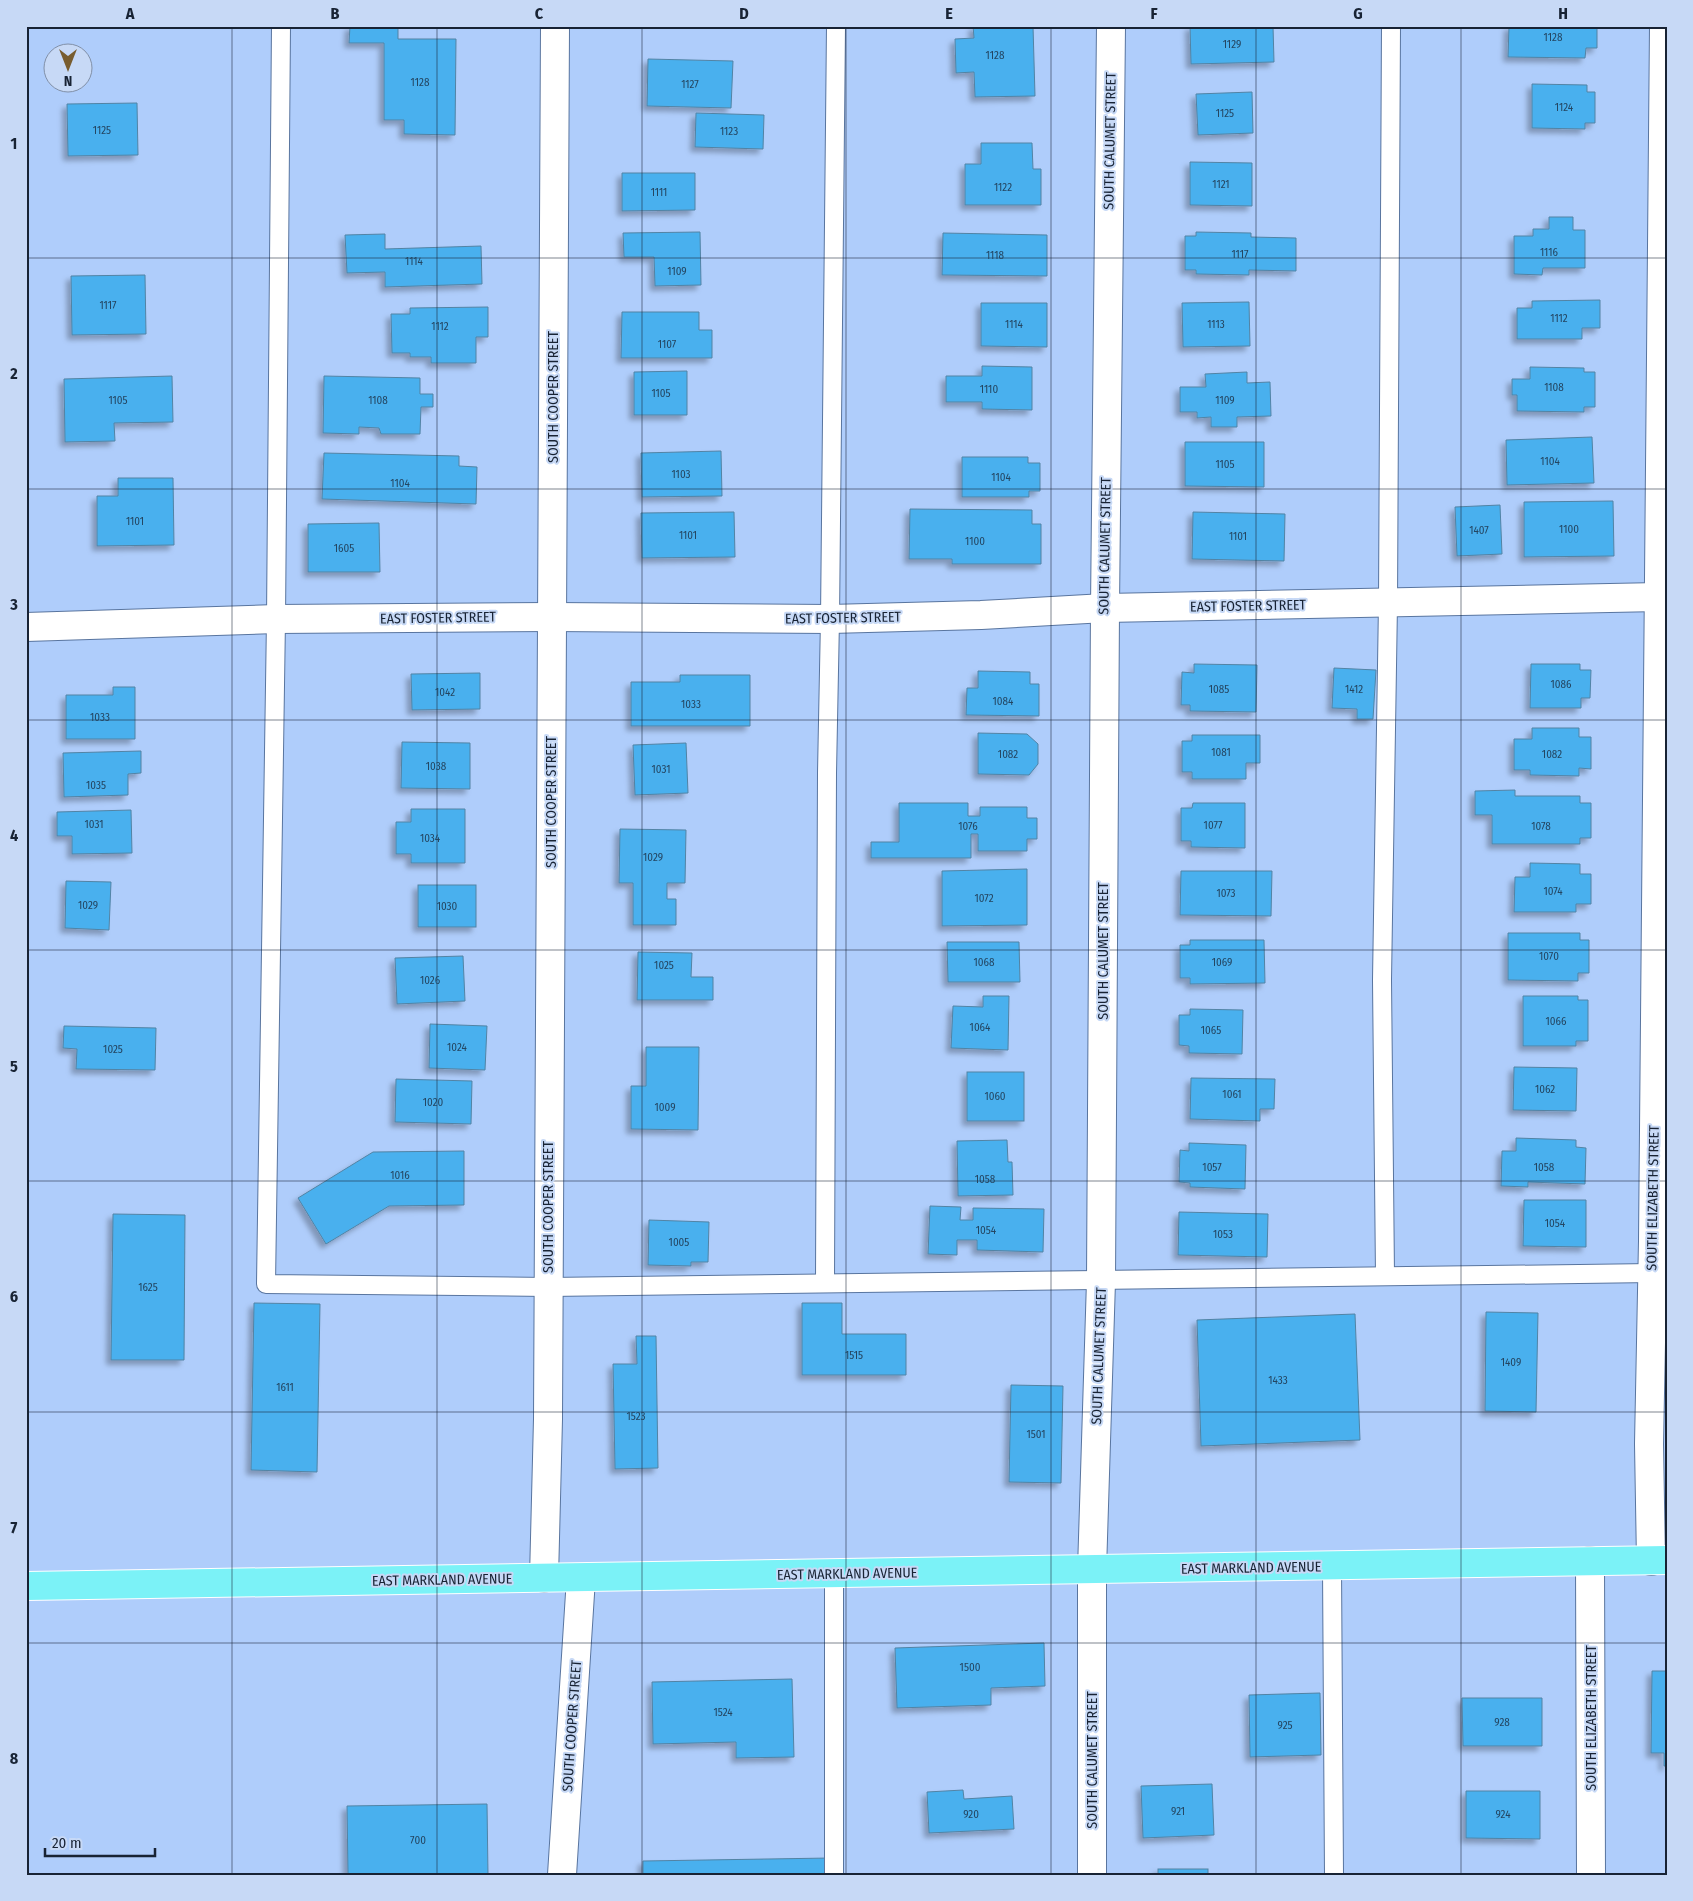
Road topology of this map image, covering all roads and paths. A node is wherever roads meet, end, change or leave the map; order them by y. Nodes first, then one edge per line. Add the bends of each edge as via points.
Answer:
1 (281, 26) edge
2 (555, 26) edge
3 (836, 26) edge
4 (1111, 26) edge
5 (1391, 26) edge
6 (1664, 26) edge
7 (1663, 597) edge
8 (1388, 603) junction
9 (1105, 608) junction
10 (552, 617) junction
11 (276, 619) junction
12 (830, 619) junction
13 (26, 628) edge
14 (1660, 1241) edge
15 (1653, 1273) junction
16 (1385, 1276) junction
17 (1101, 1281) junction
18 (825, 1283) junction
19 (548, 1287) junction
20 (1659, 1560) edge
21 (1590, 1561) junction
22 (1332, 1567) junction
23 (1092, 1570) junction
24 (834, 1574) junction
25 (544, 1578) junction
26 (581, 1578) junction
27 (26, 1586) edge
28 (562, 1875) edge
29 (834, 1875) edge
30 (1092, 1875) edge
31 (1334, 1875) edge
32 (1591, 1875) edge

1 - 11 lane
2 - 10 street, SOUTH COOPER STREET
3 - 12 lane
4 - 9 street, SOUTH CALUMET STREET
5 - 8 lane
6 - 7 street, SOUTH ELIZABETH STREET
7 - 8 street, EAST FOSTER STREET
7 - 14 street, SOUTH ELIZABETH STREET
8 - 9 street, EAST FOSTER STREET
8 - 16 lane via 1382,980
9 - 12 street, EAST FOSTER STREET
9 - 17 street, SOUTH CALUMET STREET
10 - 11 street, EAST FOSTER STREET
10 - 12 street, EAST FOSTER STREET
10 - 19 street, SOUTH COOPER STREET
11 - 13 street, EAST FOSTER STREET
11 - 19 lane via 266,1284
12 - 18 lane
14 - 15 street, SOUTH ELIZABETH STREET
15 - 16 lane
15 - 20 street, SOUTH ELIZABETH STREET via 1649,1444
16 - 17 lane
17 - 18 lane
17 - 23 street, SOUTH CALUMET STREET
18 - 19 lane
19 - 25 street, SOUTH COOPER STREET
20 - 21 main road, EAST MARKLAND AVENUE
21 - 22 main road, EAST MARKLAND AVENUE
21 - 32 street, SOUTH ELIZABETH STREET
22 - 23 main road, EAST MARKLAND AVENUE
22 - 31 lane
23 - 24 main road, EAST MARKLAND AVENUE
23 - 30 street, SOUTH CALUMET STREET
24 - 26 main road, EAST MARKLAND AVENUE
24 - 29 lane
25 - 26 main road, EAST MARKLAND AVENUE
25 - 27 main road, EAST MARKLAND AVENUE
26 - 28 street, SOUTH COOPER STREET

